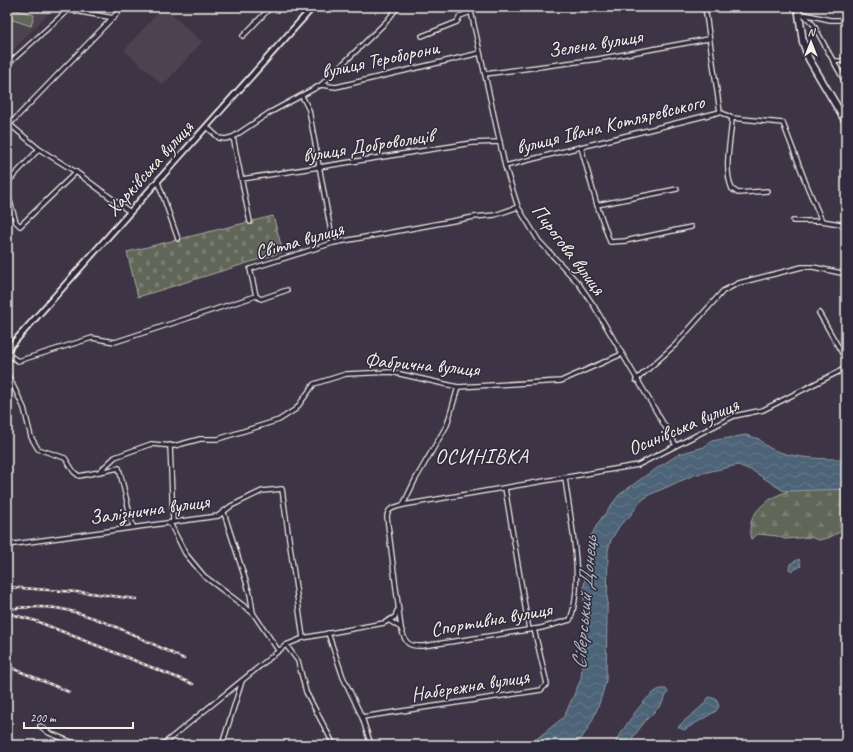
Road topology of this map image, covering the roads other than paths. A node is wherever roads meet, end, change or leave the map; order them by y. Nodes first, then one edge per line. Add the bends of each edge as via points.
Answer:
1 (52, 7) edge
2 (123, 7) edge
3 (271, 7) edge
4 (313, 7) edge
5 (398, 7) edge
6 (479, 7) edge
7 (705, 7) edge
8 (470, 9) edge
9 (68, 10) junction
10 (800, 11) edge
11 (114, 18) junction
12 (846, 20) edge
13 (244, 36) dead end
14 (422, 36) dead end
15 (708, 39) junction
16 (480, 53) junction
17 (846, 60) edge
18 (833, 61) junction
19 (7, 66) edge
20 (485, 74) junction
21 (846, 84) edge
22 (321, 85) junction
23 (302, 96) junction
24 (720, 112) junction
25 (732, 118) junction
26 (846, 122) edge
27 (8, 123) edge
28 (207, 127) junction
29 (233, 137) junction
30 (500, 142) junction
31 (581, 147) junction
32 (39, 149) junction
33 (505, 166) junction
34 (320, 168) junction
35 (76, 172) junction
36 (242, 180) junction
37 (158, 182) junction
38 (7, 183) edge
39 (677, 189) dead end
40 (7, 191) edge
41 (767, 191) dead end
42 (597, 205) junction
43 (518, 207) junction
44 (130, 212) junction
45 (793, 221) dead end
46 (822, 221) junction
47 (250, 222) dead end
48 (846, 225) edge
49 (691, 227) dead end
50 (178, 239) dead end
51 (332, 243) junction
52 (846, 274) edge
53 (287, 290) dead end
54 (256, 296) junction
55 (820, 313) dead end
56 (7, 342) edge
57 (8, 349) edge
58 (622, 354) junction
59 (8, 356) edge
60 (846, 360) edge
61 (846, 368) edge
62 (7, 373) edge
63 (636, 380) junction
64 (458, 387) junction
65 (676, 444) junction
66 (170, 445) junction
67 (100, 472) junction
68 (565, 478) junction
69 (506, 488) junction
70 (403, 505) junction
71 (224, 513) junction
72 (386, 517) joint
73 (173, 521) junction
74 (169, 524) junction
75 (133, 527) junction
76 (7, 545) edge
77 (398, 609) junction
78 (253, 613) junction
79 (390, 621) junction
80 (401, 628) junction
81 (532, 630) junction
82 (328, 633) junction
83 (303, 638) junction
84 (286, 645) junction
85 (278, 650) junction
86 (243, 680) junction
87 (362, 717) junction
88 (40, 726) dead end
89 (79, 745) edge
90 (162, 745) edge
91 (222, 745) edge
92 (334, 745) edge
93 (371, 745) edge

1 - 9 street
2 - 11 street
3 - 13 street
4 - 28 street, Харківська вулиця
5 - 22 street
6 - 8 street
7 - 15 street
8 - 14 street via 460,16 457,22
8 - 16 street, Пирогова вулиця
9 - 11 street
9 - 19 street
10 - 12 street via 830,20
10 - 18 street via 813,24
10 - 26 main road via 803,42 808,59
11 - 27 street
15 - 20 street, Зелена вулиця via 598,59
15 - 24 street
16 - 20 street, Пирогова вулиця
16 - 22 street, вулиця Тероборони via 336,87
17 - 18 street
18 - 21 street
20 - 30 street, Пирогова вулиця
22 - 23 street, вулиця Тероборони
23 - 29 street, вулиця Тероборони via 269,113
23 - 34 street via 309,110
24 - 25 street, вулиця Івана Котляревського
24 - 31 street, вулиця Івана Котляревського
25 - 41 street via 729,169 732,189 738,193
25 - 46 street, вулиця Івана Котляревського via 785,124
27 - 32 street
28 - 29 street via 218,138
28 - 37 street, Харківська вулиця
29 - 36 street
30 - 33 street, Пирогова вулиця
30 - 34 street, вулиця Добровольців via 472,143
31 - 33 street, вулиця Івана Котляревського
31 - 42 street
32 - 35 street
32 - 38 street
33 - 43 street, Пирогова вулиця
34 - 36 street, вулиця Добровольців
34 - 51 street
35 - 40 street via 20,226 16,222
35 - 44 street
36 - 47 street
37 - 44 street, Харківська вулиця
37 - 50 street
39 - 42 street
42 - 49 street via 607,237 613,242
43 - 51 street, Світла вулиця via 495,215
43 - 58 street, Пирогова вулиця via 539,240 579,284
44 - 57 street, Харківська вулиця
45 - 46 street
46 - 48 street
51 - 54 street, Світла вулиця via 250,269
52 - 63 street via 802,267 730,286 716,297 675,344
53 - 54 street via 262,299
54 - 59 street via 115,342 92,338 18,361
55 - 60 street
56 - 57 street
58 - 63 street, Пирогова вулиця
58 - 64 street, Фабрична вулиця via 562,381
61 - 65 street, Осинівська вулиця via 763,410 734,416
62 - 67 street via 24,408 38,449 65,458 79,476
63 - 65 street, Пирогова вулиця
64 - 66 street, Фабрична вулиця via 391,372 346,374 314,384 296,409 279,420 218,439 200,439
64 - 70 street via 447,425
65 - 68 street, Осинівська вулиця via 638,465
66 - 67 street, Фабрична вулиця via 151,444 115,457
66 - 73 street
67 - 75 street via 119,468
68 - 69 street, Осинівська вулиця
68 - 81 street, Спортивна вулиця via 576,572 575,607 570,620
69 - 70 street, Осинівська вулиця
69 - 81 street, Набережна вулиця
70 - 72 street, Осинівська вулиця via 389,511
71 - 73 street, Залізнична вулиця via 190,521
71 - 78 street via 250,594
71 - 83 street, Залізнична вулиця via 231,506 262,491 283,490
72 - 77 street, Спортивна вулиця
73 - 74 street, Залізнична вулиця
74 - 75 street, Залізнична вулиця
74 - 78 street via 185,553 204,576
75 - 76 street, Залізнична вулиця
77 - 79 street
77 - 80 street, Спортивна вулиця
78 - 85 street
79 - 80 street
79 - 82 street
80 - 81 street, Спортивна вулиця via 406,643 416,646
81 - 87 street, Набережна вулиця via 547,684 541,690
82 - 83 street
82 - 87 street via 343,677
83 - 84 street
84 - 85 street
84 - 92 street via 298,661 306,692
85 - 86 street
86 - 90 street
86 - 91 street
87 - 93 street
88 - 89 street via 48,733

